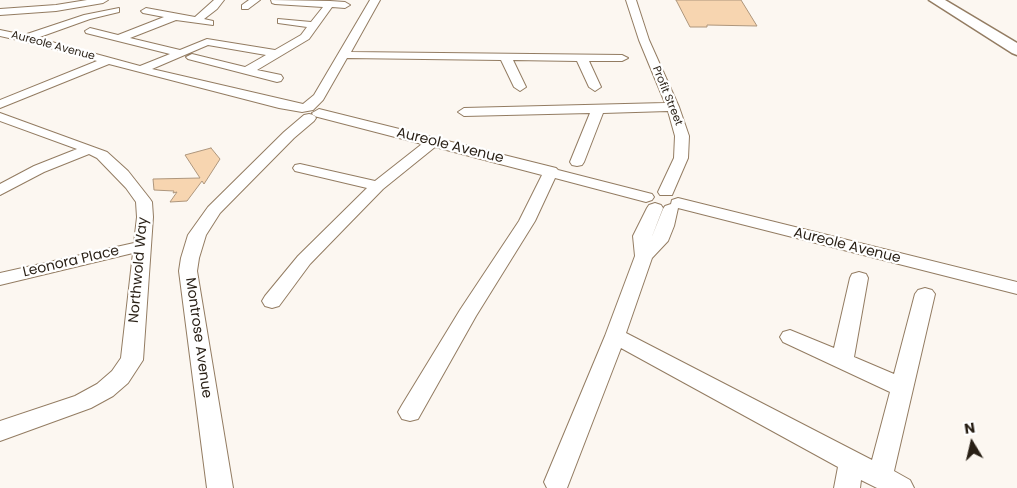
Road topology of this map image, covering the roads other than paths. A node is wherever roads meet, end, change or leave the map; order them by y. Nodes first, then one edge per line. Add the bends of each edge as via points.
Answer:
1 (103, 0) edge
2 (122, 0) edge
3 (219, 0) edge
4 (255, 0) edge
5 (375, 0) edge
6 (630, 0) edge
7 (936, 0) edge
8 (955, 0) edge
9 (275, 1) edge
10 (330, 4) junction
11 (345, 5) dead end
12 (245, 6) dead end
13 (116, 10) junction
14 (146, 11) dead end
15 (0, 12) edge
16 (174, 17) junction
17 (196, 21) junction
18 (282, 21) dead end
19 (70, 23) junction
20 (209, 23) dead end
21 (314, 25) junction
22 (87, 28) junction
23 (0, 33) edge
24 (1017, 37) edge
25 (26, 38) junction
26 (119, 38) junction
27 (42, 42) junction
28 (1017, 50) edge
29 (180, 53) junction
30 (277, 54) junction
31 (343, 55) junction
32 (192, 57) dead end
33 (506, 58) junction
34 (582, 58) junction
35 (622, 58) dead end
36 (107, 61) junction
37 (141, 70) junction
38 (248, 70) junction
39 (277, 78) dead end
40 (520, 87) dead end
41 (595, 87) dead end
42 (0, 104) edge
43 (673, 107) junction
44 (598, 109) junction
45 (464, 112) dead end
46 (307, 113) junction
47 (0, 117) edge
48 (433, 142) junction
49 (90, 148) junction
50 (577, 162) dead end
51 (300, 168) dead end
52 (551, 171) junction
53 (378, 186) junction
54 (0, 190) edge
55 (663, 202) junction
56 (142, 246) junction
57 (859, 278) dead end
58 (0, 279) edge
59 (1017, 288) edge
60 (925, 294) dead end
61 (272, 301) dead end
62 (615, 336) junction
63 (790, 337) dead end
64 (842, 360) junction
65 (901, 387) junction
66 (410, 412) dead end
67 (0, 432) edge
68 (852, 462) junction
69 (880, 477) junction
70 (557, 482) dead end
71 (220, 488) edge
72 (847, 488) edge
73 (901, 488) edge

1 - 15 street via 56,8
2 - 13 street
3 - 17 street
4 - 12 street
5 - 31 street, Montrose Avenue
6 - 43 street, Profit Street
7 - 28 main road
8 - 24 main road
9 - 10 street
10 - 11 street
10 - 21 street
13 - 19 street
13 - 22 street
14 - 16 street
16 - 17 street
16 - 26 street
17 - 20 street
18 - 21 street
19 - 22 street
19 - 25 street
21 - 30 street via 304,37
22 - 26 street
22 - 27 street
23 - 25 street, Aureole Avenue
25 - 27 street, Aureole Avenue
26 - 29 street
27 - 36 street, Aureole Avenue
29 - 30 street via 207,42
29 - 37 street
30 - 38 street
31 - 33 street
31 - 46 street, Montrose Avenue
32 - 38 street
33 - 34 street
33 - 40 street
34 - 35 street
34 - 41 street
36 - 37 street, Aureole Avenue
36 - 42 street
37 - 46 street, Aureole Avenue
38 - 39 street
43 - 44 street
43 - 55 street, Profit Street via 682,136 681,158
44 - 45 street
44 - 50 street
46 - 48 street, Aureole Avenue
46 - 71 street, Montrose Avenue via 214,210 197,235 190,258 188,271
47 - 49 street, Northwold Way
48 - 52 street, Aureole Avenue
48 - 53 street
49 - 54 street via 39,169
49 - 56 street, Northwold Way via 123,174 144,202
51 - 53 street
52 - 55 street, Aureole Avenue
52 - 66 street via 527,221
53 - 61 street via 304,260
55 - 59 street, Aureole Avenue
55 - 62 street, Profit Street via 666,226 659,241 644,256
56 - 58 street, Leonora Place
56 - 67 street, Northwold Way via 132,360 120,377 83,402
57 - 64 street
60 - 65 street
62 - 68 street
62 - 70 street
63 - 64 street
64 - 65 street
65 - 69 street
68 - 69 street
68 - 72 street
69 - 73 street

